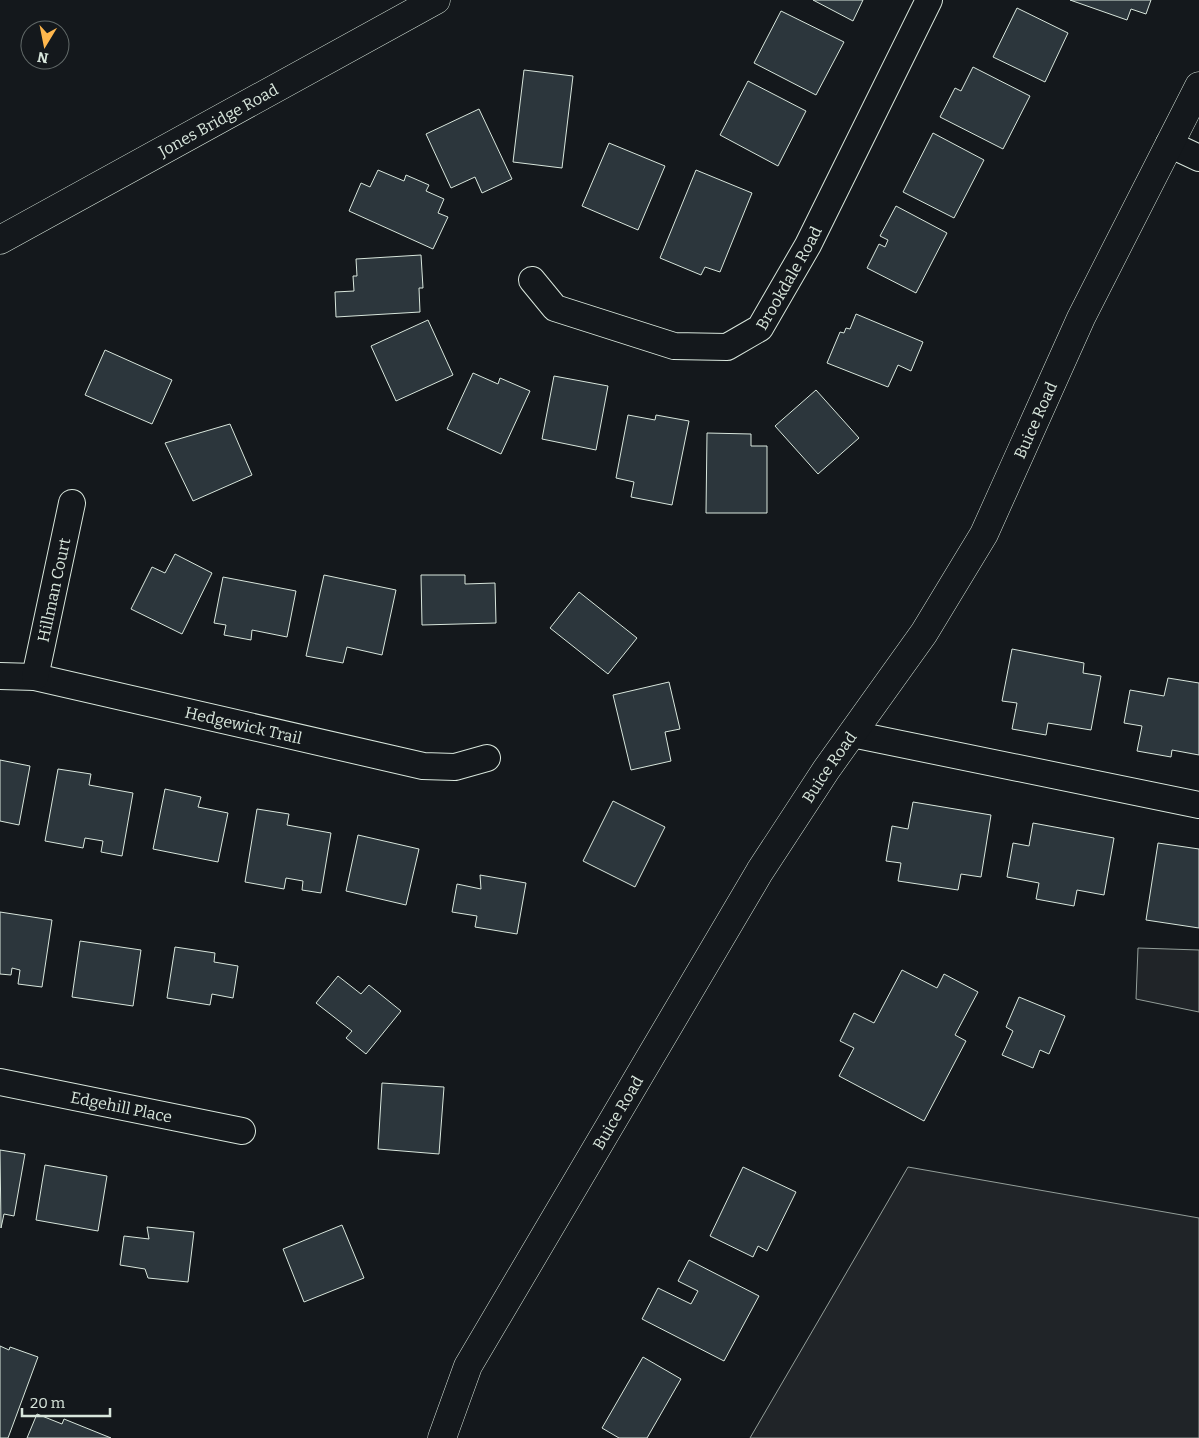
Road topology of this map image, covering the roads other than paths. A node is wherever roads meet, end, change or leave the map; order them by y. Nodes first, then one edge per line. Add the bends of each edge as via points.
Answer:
1 (436, 0) edge
2 (929, 0) edge
3 (1199, 86) edge
4 (1169, 144) junction
5 (1199, 158) edge
6 (0, 240) edge
7 (532, 280) dead end
8 (72, 503) dead end
9 (0, 676) edge
10 (34, 677) junction
11 (852, 734) junction
12 (487, 758) dead end
13 (1199, 805) edge
14 (0, 1082) edge
15 (242, 1131) dead end
16 (442, 1438) edge

1 - 6 street, Jones Bridge Road
2 - 7 street, Brookdale Road via 808,245 760,328 727,347 674,346 555,308
3 - 4 street, Buice Road
4 - 5 street
4 - 11 street, Buice Road via 1081,318 984,534 924,633
8 - 10 street, Hillman Court
9 - 10 street, Hedgewick Trail
10 - 12 street, Hedgewick Trail via 423,766 456,767
11 - 13 street
11 - 16 street, Buice Road via 760,871 468,1366
14 - 15 street, Edgehill Place

